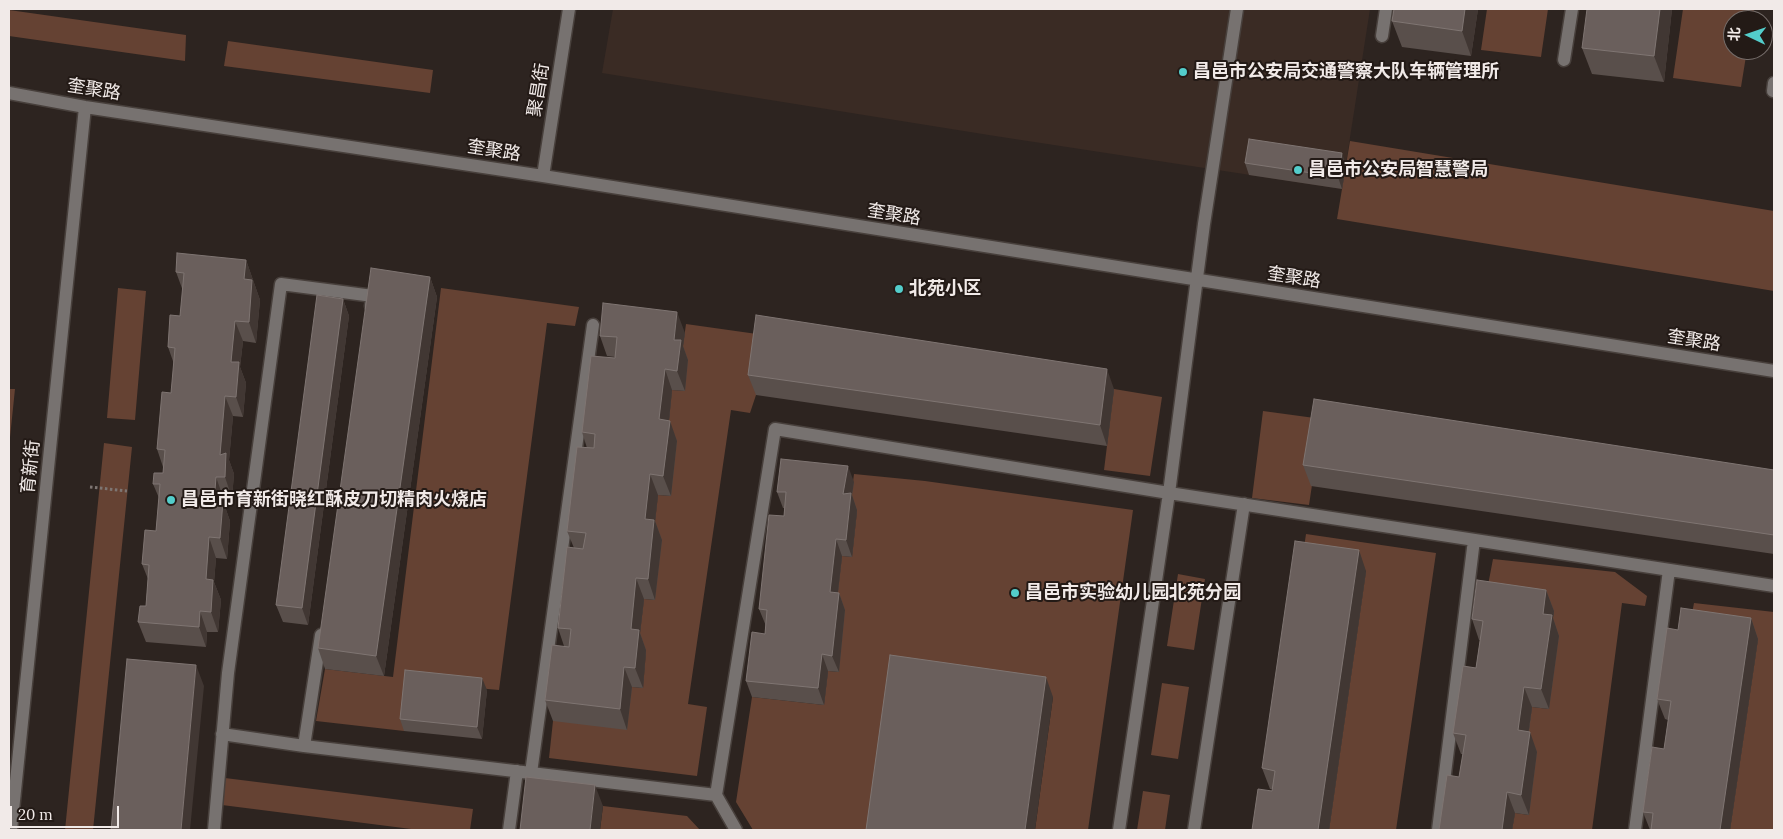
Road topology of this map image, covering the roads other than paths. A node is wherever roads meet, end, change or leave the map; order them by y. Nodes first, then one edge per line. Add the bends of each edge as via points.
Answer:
1 (569, 9) edge
2 (1237, 9) edge
3 (1386, 9) edge
4 (1572, 9) edge
5 (1382, 36) dead end
6 (1564, 60) dead end
7 (9, 93) edge
8 (86, 107) junction
9 (543, 176) junction
10 (1197, 280) junction
11 (370, 316) edge
12 (593, 325) dead end
13 (1774, 371) edge
14 (1169, 493) junction
15 (1244, 504) junction
16 (1474, 540) junction
17 (1669, 570) junction
18 (1774, 586) edge
19 (323, 619) edge
20 (222, 734) junction
21 (304, 746) junction
22 (518, 771) junction
23 (531, 774) junction
24 (716, 795) junction
25 (11, 830) edge
26 (214, 830) edge
27 (509, 830) edge
28 (736, 830) edge
29 (1119, 830) edge
30 (1194, 830) edge
31 (1438, 830) edge
32 (1635, 830) edge

1 - 9 street, 聚昌街
2 - 10 street
3 - 5 street
4 - 6 street
7 - 8 street, 奎聚路
8 - 9 street, 奎聚路
8 - 25 street, 育新街
9 - 10 street, 奎聚路
10 - 13 street, 奎聚路
10 - 14 street
11 - 20 street via 373,296 281,284
12 - 23 street
14 - 15 street
14 - 24 street via 775,429
14 - 29 street
15 - 16 street
15 - 30 street
16 - 17 street
16 - 31 street
17 - 18 street
17 - 32 street
19 - 21 street
20 - 21 street
20 - 26 street
21 - 22 street
22 - 23 street
22 - 27 street
23 - 24 street
24 - 28 street

